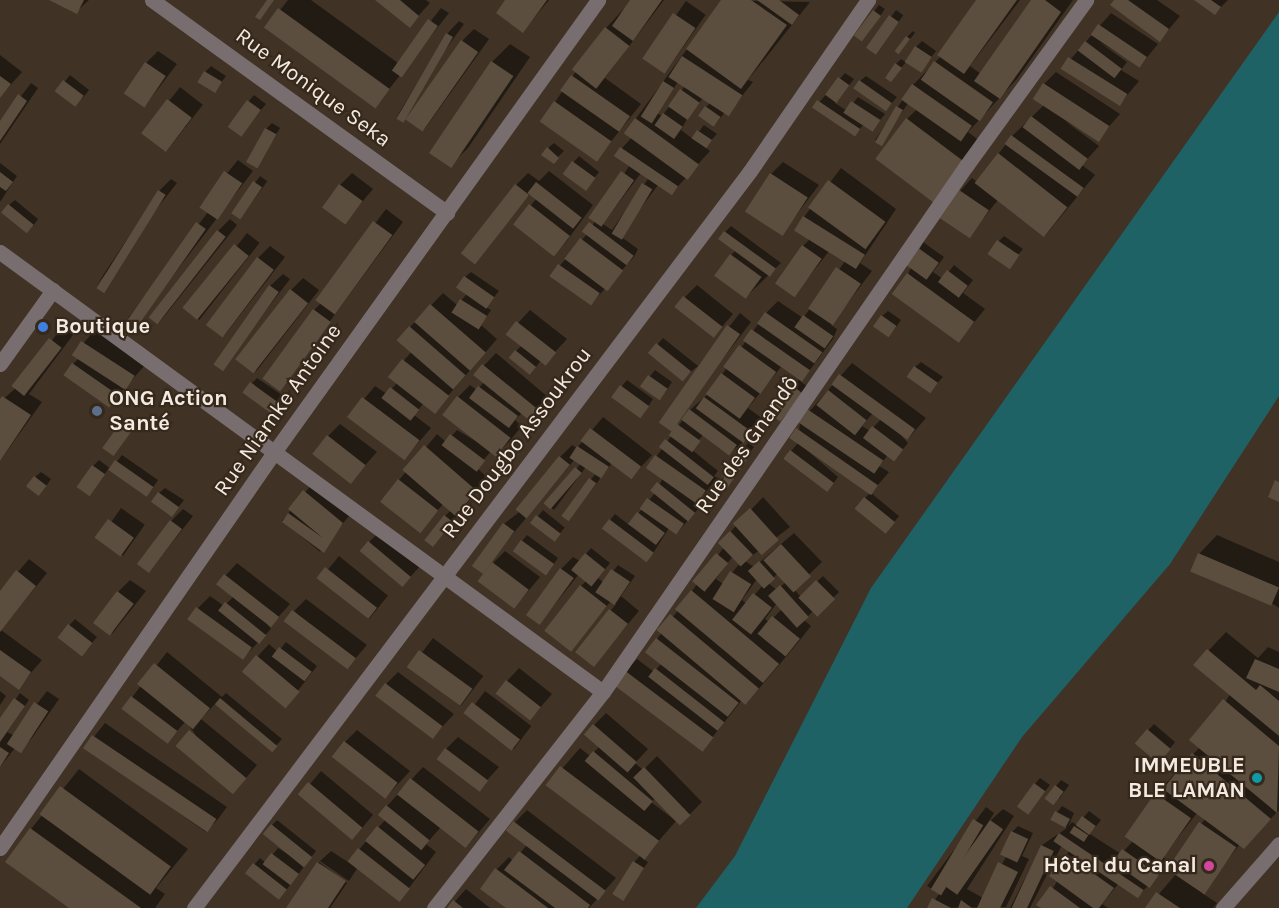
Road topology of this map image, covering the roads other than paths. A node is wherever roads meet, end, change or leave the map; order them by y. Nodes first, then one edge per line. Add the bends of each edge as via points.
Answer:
1 (152, 0) edge
2 (598, 0) edge
3 (868, 0) edge
4 (1086, 0) edge
5 (447, 213) junction
6 (0, 252) edge
7 (53, 290) junction
8 (0, 364) edge
9 (275, 451) junction
10 (445, 575) junction
11 (603, 692) junction
12 (1279, 844) edge
13 (0, 848) edge
14 (1230, 906) edge
15 (194, 908) edge
16 (434, 908) edge

1 - 5 street, Rue Monique Seka
2 - 5 street, Rue Niamke Antoine
3 - 10 street, Rue Dougbo Assoukrou via 750,171
4 - 11 street, Rue des Gnandô
5 - 9 street, Rue Niamke Antoine
6 - 7 street
7 - 8 street
7 - 9 street
9 - 10 street
9 - 13 street, Rue Niamke Antoine
10 - 11 street
10 - 15 street, Rue Dougbo Assoukrou
11 - 16 street, Rue des Gnandô
12 - 14 street

